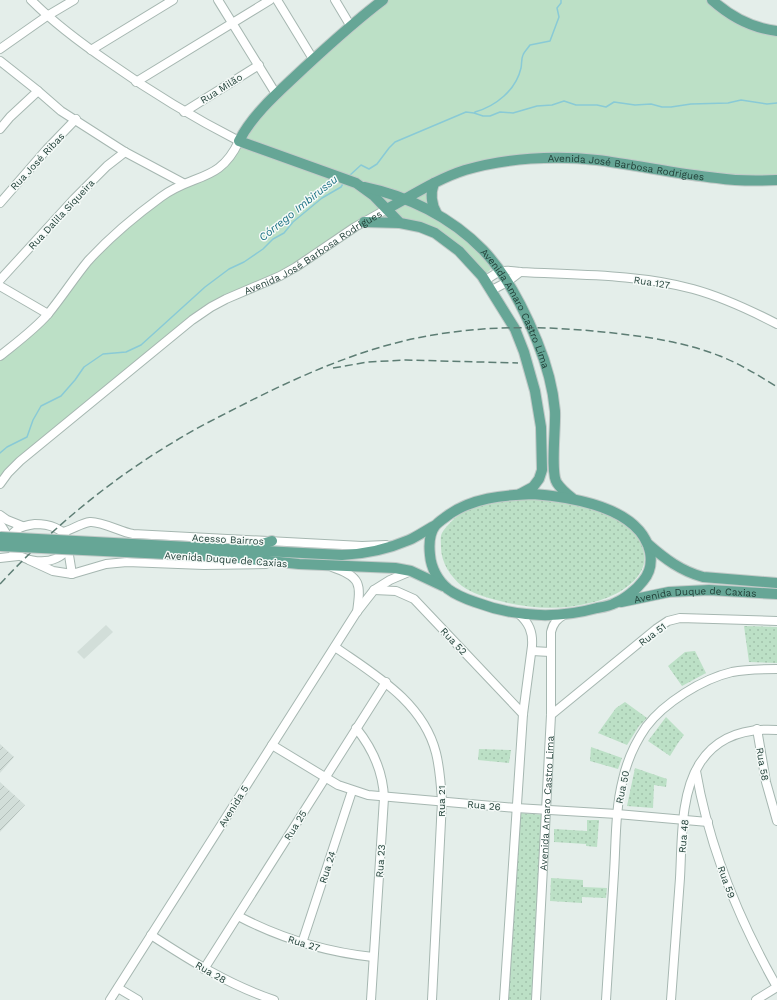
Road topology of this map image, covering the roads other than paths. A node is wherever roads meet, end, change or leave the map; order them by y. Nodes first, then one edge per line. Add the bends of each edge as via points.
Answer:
1 (31, 0) edge
2 (74, 0) edge
3 (173, 0) edge
4 (218, 0) edge
5 (270, 0) edge
6 (277, 0) edge
7 (335, 0) edge
8 (383, 0) edge
9 (712, 0) edge
10 (47, 16) junction
11 (232, 23) junction
12 (350, 25) junction
13 (777, 31) edge
14 (0, 49) edge
15 (91, 50) junction
16 (313, 60) junction
17 (0, 61) edge
18 (258, 65) junction
19 (136, 82) junction
20 (38, 91) junction
21 (276, 94) junction
22 (184, 112) junction
23 (76, 119) junction
24 (0, 129) edge
25 (239, 141) junction
26 (125, 152) junction
27 (777, 180) edge
28 (434, 182) junction
29 (183, 183) junction
30 (359, 184) junction
31 (406, 198) junction
32 (0, 203) edge
33 (387, 209) junction
34 (436, 214) junction
35 (364, 222) junction
36 (400, 223) junction
37 (500, 271) junction
38 (520, 272) junction
39 (0, 280) edge
40 (486, 280) junction
41 (507, 282) junction
42 (0, 286) edge
43 (492, 290) junction
44 (48, 314) junction
45 (777, 324) edge
46 (0, 356) edge
47 (0, 484) edge
48 (520, 494) junction
49 (572, 498) junction
50 (0, 515) edge
51 (0, 524) edge
52 (22, 526) junction
53 (434, 526) junction
54 (63, 532) junction
55 (272, 541) junction
56 (4, 542) edge
57 (396, 544) junction
58 (648, 544) junction
59 (68, 549) junction
60 (242, 550) junction
61 (227, 553) junction
62 (18, 556) junction
63 (0, 557) edge
64 (29, 560) junction
65 (299, 564) junction
66 (322, 564) junction
67 (412, 571) junction
68 (72, 574) junction
69 (777, 583) edge
70 (448, 589) junction
71 (374, 590) junction
72 (777, 594) edge
73 (615, 604) junction
74 (356, 612) junction
75 (519, 614) junction
76 (566, 614) junction
77 (777, 621) edge
78 (334, 647) junction
79 (532, 651) junction
80 (550, 652) junction
81 (777, 669) edge
82 (386, 682) junction
83 (523, 714) junction
84 (551, 715) junction
85 (356, 728) junction
86 (757, 729) junction
87 (777, 730) edge
88 (272, 745) junction
89 (696, 770) junction
90 (325, 778) junction
91 (352, 791) junction
92 (384, 798) junction
93 (442, 801) junction
94 (516, 808) junction
95 (547, 810) junction
96 (617, 814) junction
97 (684, 821) junction
98 (777, 821) edge
99 (708, 822) junction
100 (238, 916) junction
101 (151, 935) junction
102 (302, 943) junction
103 (373, 957) junction
104 (204, 969) junction
105 (118, 988) junction
106 (777, 988) edge
107 (111, 1000) edge
108 (138, 1000) edge
109 (274, 1000) edge
110 (371, 1000) edge
111 (432, 1000) edge
112 (504, 1000) edge
113 (536, 1000) edge
114 (606, 1000) edge
115 (671, 1000) edge
116 (756, 1000) edge

1 - 10 street, Avenida Amaro Castro Lima
2 - 10 street
3 - 15 street
4 - 11 street
5 - 11 street
6 - 16 street
7 - 12 street
8 - 12 main road
9 - 13 main road via 723,10 749,25
10 - 14 street
10 - 15 street, Avenida Amaro Castro Lima
11 - 18 street
11 - 19 street
12 - 16 main road
15 - 19 street, Avenida Amaro Castro Lima
16 - 21 main road
17 - 20 street
18 - 21 street
18 - 22 street, Rua Milão
19 - 22 street, Avenida Amaro Castro Lima
20 - 23 street via 61,111
20 - 24 street
21 - 25 main road via 253,118
22 - 25 street, Avenida Amaro Castro Lima
23 - 26 street
23 - 32 street, Rua José Ribas
25 - 29 street via 228,161 221,167 203,177
25 - 30 main road, Avenida Amaro Castro Lima
26 - 29 street
26 - 39 street, Rua Dalila Siqueira via 74,199
27 - 28 main road, Avenida José Barbosa Rodrigues via 745,181 595,160 542,158 481,166
28 - 31 main road, Avenida José Barbosa Rodrigues
28 - 34 main road via 431,200
29 - 44 street via 155,201 106,244 88,262
30 - 31 main road, Avenida Amaro Castro Lima
30 - 33 main road, Avenida Amaro Castro Lima
31 - 33 main road, Avenida José Barbosa Rodrigues
31 - 34 main road, Avenida Amaro Castro Lima
33 - 35 street, Avenida José Barbosa Rodrigues
33 - 36 main road, Avenida Amaro Castro Lima
34 - 37 main road, Avenida Amaro Castro Lima via 468,236
35 - 36 main road
35 - 47 street, Avenida José Barbosa Rodrigues via 296,267 226,299 192,320 20,461
36 - 40 main road, Avenida Amaro Castro Lima via 435,233 459,251
37 - 38 street, Rua 127
37 - 40 street
37 - 41 main road, Avenida Amaro Castro Lima
38 - 41 street
38 - 45 street, Rua 127 via 629,278 668,284 711,295
40 - 43 main road, Avenida Amaro Castro Lima
41 - 43 street
41 - 49 main road, Avenida Amaro Castro Lima via 529,322 549,377 556,434 553,470 555,480
42 - 44 street
43 - 48 main road, Avenida Amaro Castro Lima via 515,328 524,352 535,391 541,427 542,470 533,487
44 - 46 street
48 - 49 main road, Avenida Duque de Caxias
48 - 53 main road, Avenida Duque de Caxias via 468,504 456,509
49 - 58 main road, Avenida Duque de Caxias via 619,515 638,530
50 - 52 street
51 - 56 street
52 - 54 street via 43,524
52 - 56 street
53 - 57 main road, Avenida Duque de Caxias
53 - 70 main road via 430,542 430,560 440,581
54 - 55 street, Acesso Bairros via 91,522 133,534
54 - 59 street via 67,536
55 - 57 street, Acesso Bairros via 362,546
55 - 60 main road
56 - 61 main road, Avenida Duque de Caxias, bridge
56 - 62 street
56 - 63 street
57 - 60 main road, Avenida Duque de Caxias via 370,552 342,555
58 - 69 main road, Avenida Duque de Caxias via 672,564 703,578
58 - 73 main road via 651,562 646,577
59 - 64 street via 52,559
59 - 68 street
60 - 61 main road, Avenida Duque de Caxias
61 - 65 main road, Avenida Duque de Caxias
62 - 63 street
62 - 64 street
64 - 68 street via 53,571
65 - 66 main road, Avenida Duque de Caxias
65 - 68 street via 204,565 127,562 106,564
66 - 67 main road, Avenida Duque de Caxias
66 - 74 street, Avenida 5 via 350,574 356,580 359,586
67 - 70 main road, Avenida Duque de Caxias
67 - 71 street, Avenida 5
70 - 75 main road, Avenida Duque de Caxias via 483,605
71 - 74 street, Avenida 5
71 - 83 street, Rua 52 via 396,591 414,599
72 - 73 main road, Avenida Duque de Caxias via 701,590 669,592
73 - 76 main road, Avenida Duque de Caxias
74 - 78 street, Avenida 5
75 - 76 main road, Avenida Duque de Caxias
75 - 79 street via 526,620 531,631
76 - 80 street, Avenida Amaro Castro Lima via 552,626
77 - 84 street, Rua 51 via 680,618 668,621
78 - 82 street, Rua 21
78 - 88 street, Avenida 5
79 - 80 street
79 - 83 street
80 - 84 street, Avenida Amaro Castro Lima
81 - 96 street, Rua 50 via 750,670 714,678 679,697 662,711 647,726 628,762
82 - 85 street, Rua 25
82 - 93 street, Rua 21 via 414,710 431,739 439,768
83 - 94 street
84 - 95 street, Avenida Amaro Castro Lima
85 - 90 street, Rua 25
85 - 92 street, Rua 23 via 377,761
86 - 87 street, Rua 48
86 - 89 street, Rua 48 via 727,738 710,751
86 - 98 street, Rua 58 via 766,782
88 - 90 street, Rua 26
88 - 101 street, Avenida 5
89 - 97 street, Rua 48 via 688,791
89 - 99 street, Rua 59
90 - 91 street, Rua 26
90 - 100 street, Rua 25
91 - 92 street, Rua 26
91 - 102 street, Rua 24
92 - 93 street, Rua 26
92 - 103 street, Rua 23
93 - 94 street, Rua 26
93 - 111 street, Rua 21
94 - 95 street, Rua 26
94 - 112 street
95 - 96 street, Rua 26
95 - 113 street, Avenida Amaro Castro Lima
96 - 97 street, Rua 26
96 - 114 street, Rua 50
97 - 99 street, Rua 26
97 - 115 street, Rua 48
99 - 106 street, Rua 59 via 736,905
100 - 102 street, Rua 27
100 - 104 street, Rua 25
101 - 104 street, Rua 28
101 - 105 street, Avenida 5
102 - 103 street, Rua 27 via 336,952
103 - 110 street, Rua 23
104 - 109 street, Rua 28 via 230,983
105 - 107 street, Avenida 5
105 - 108 street
106 - 116 street

